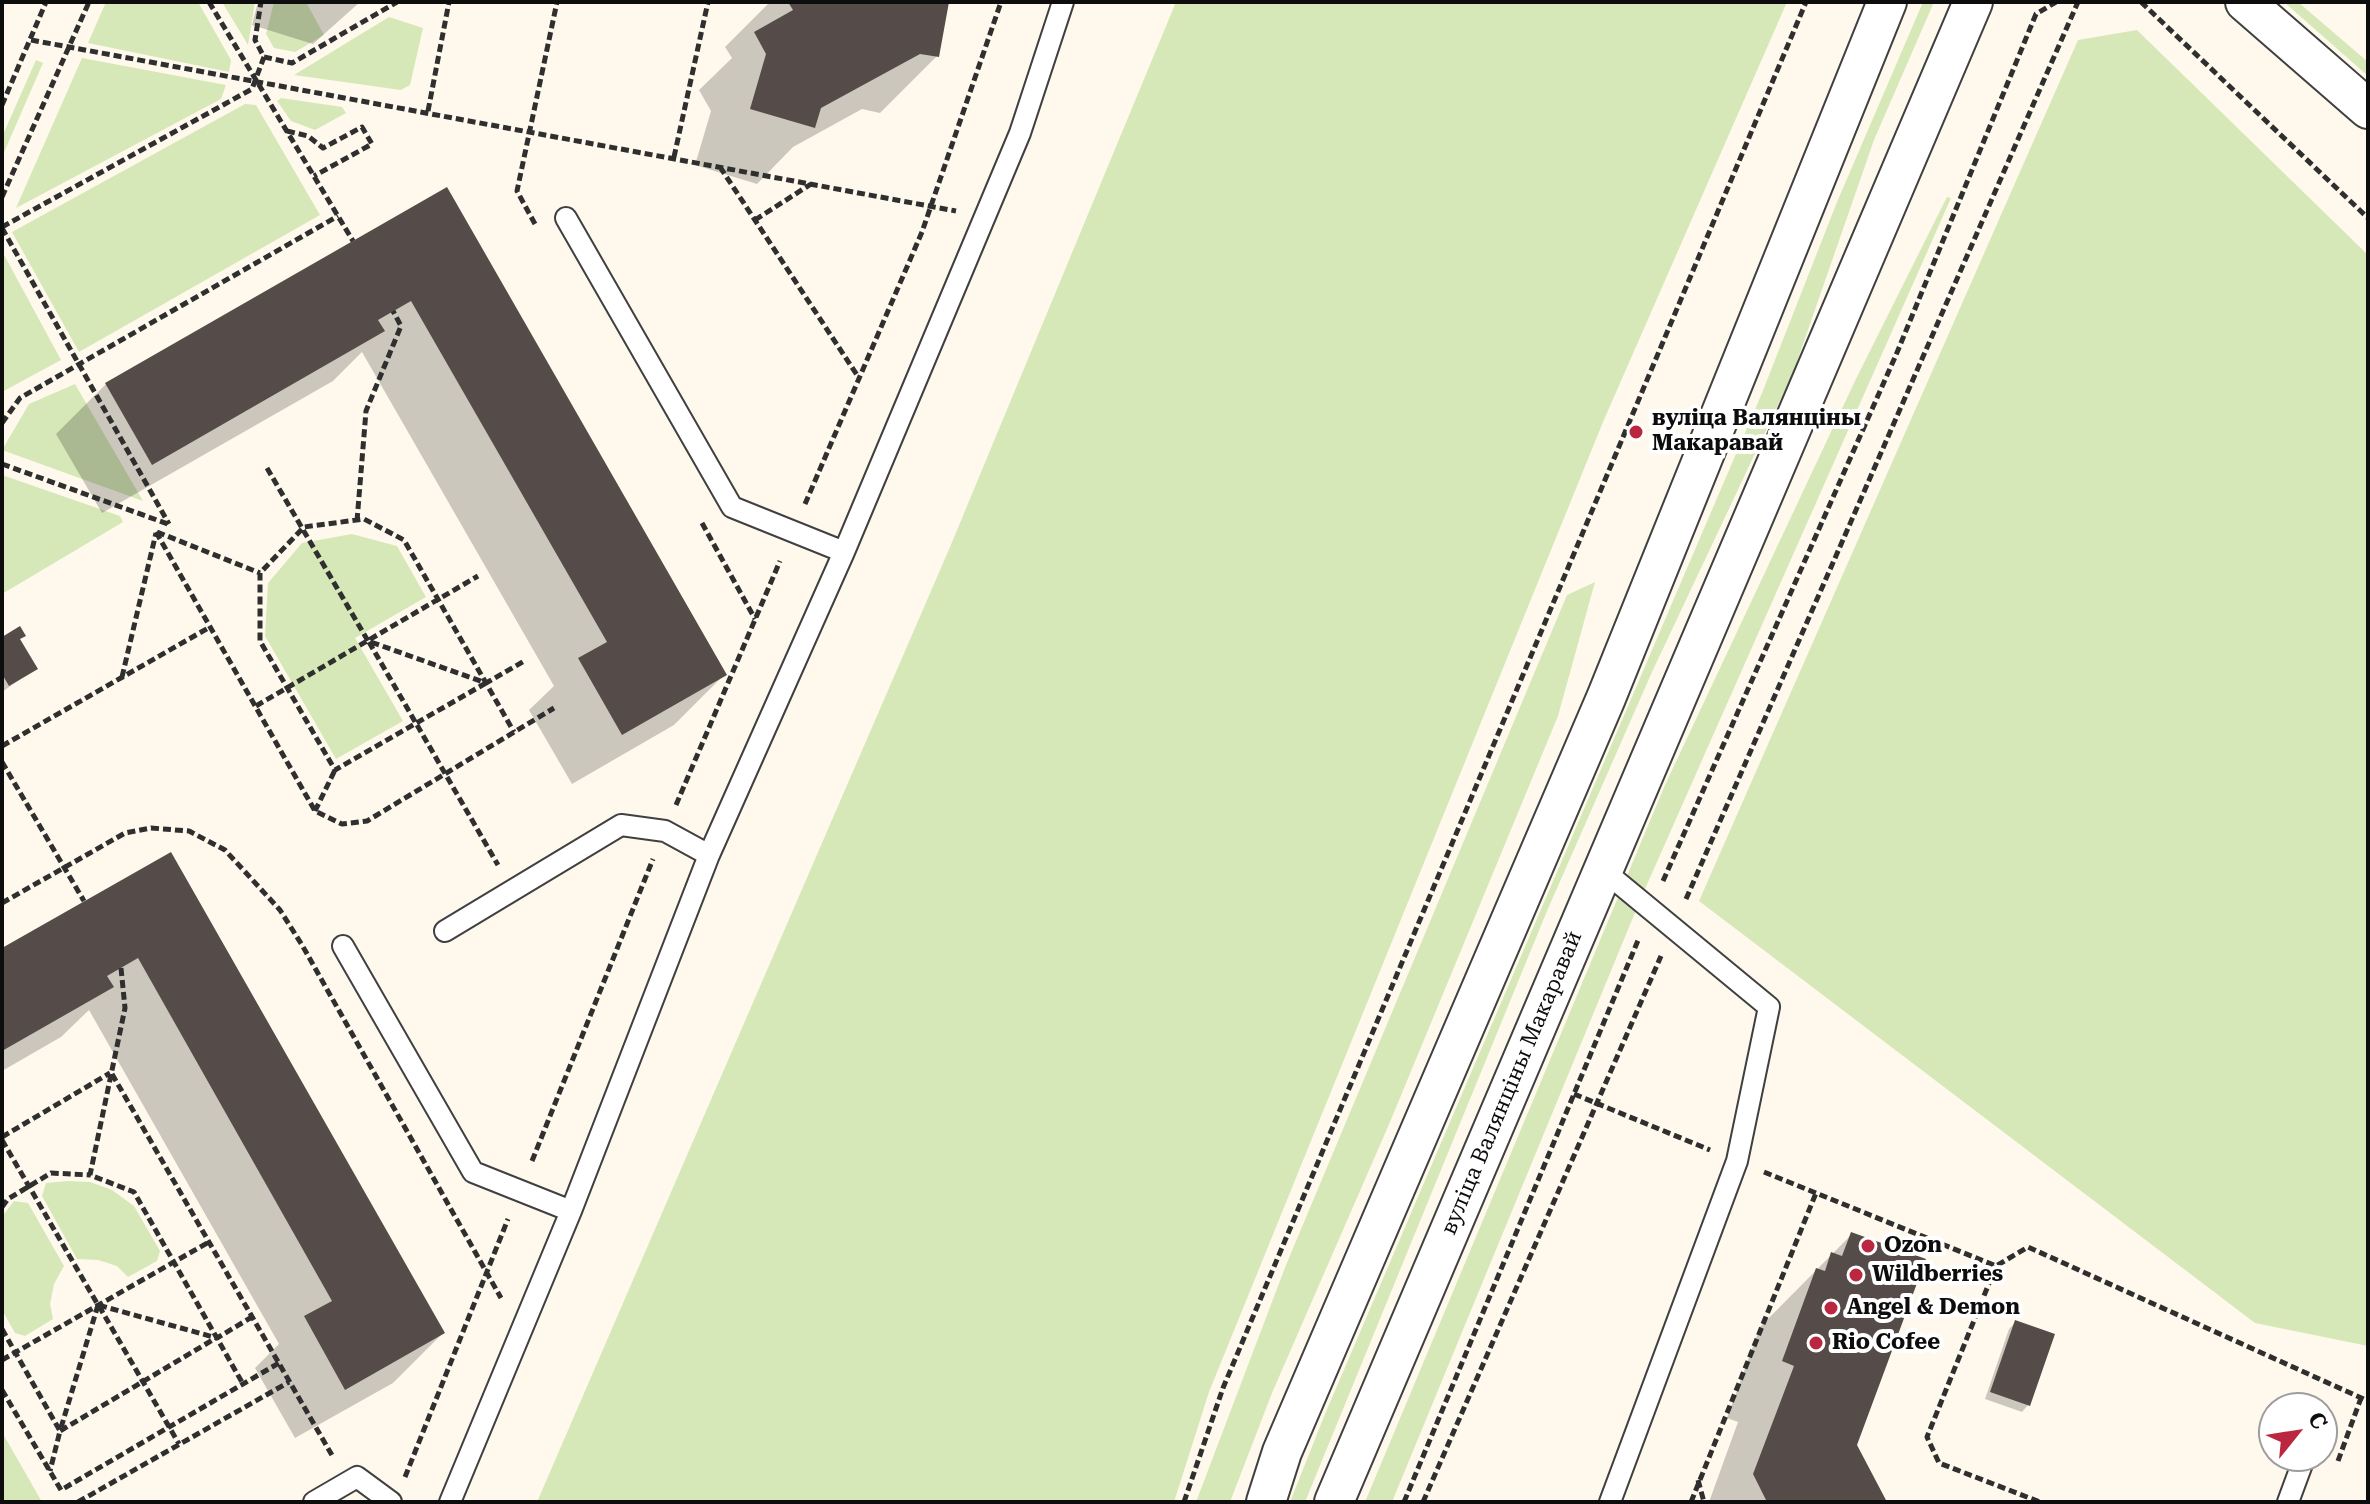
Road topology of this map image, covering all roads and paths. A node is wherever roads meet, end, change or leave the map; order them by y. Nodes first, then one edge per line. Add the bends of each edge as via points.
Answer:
1 (46, 2) edge
2 (89, 2) edge
3 (209, 2) edge
4 (261, 2) edge
5 (397, 2) edge
6 (449, 2) edge
7 (557, 2) edge
8 (707, 2) edge
9 (1001, 2) edge
10 (1063, 2) edge
11 (1806, 2) edge
12 (1887, 2) edge
13 (1973, 2) edge
14 (2056, 2) edge
15 (2078, 2) edge
16 (2141, 2) edge
17 (2245, 2) edge
18 (31, 40) junction
19 (70, 45) junction
20 (264, 57) junction
21 (255, 80) junction
22 (2, 105) edge
23 (2368, 109) edge
24 (428, 111) junction
25 (532, 130) junction
26 (286, 131) junction
27 (674, 157) junction
28 (719, 166) junction
29 (314, 176) junction
30 (812, 183) junction
31 (2, 197) edge
32 (931, 206) junction
33 (338, 216) junction
34 (566, 218) dead end
35 (2368, 218) edge
36 (755, 220) junction
37 (2, 227) edge
38 (353, 241) dead end
39 (393, 311) dead end
40 (79, 365) junction
41 (859, 378) junction
42 (2, 423) edge
43 (2, 464) edge
44 (267, 468) dead end
45 (357, 521) junction
46 (304, 527) junction
47 (793, 531) junction
48 (156, 532) junction
49 (844, 552) junction
50 (260, 573) junction
51 (478, 576) dead end
52 (438, 600) junction
53 (210, 627) junction
54 (368, 641) junction
55 (526, 660) dead end
56 (122, 677) junction
57 (486, 683) junction
58 (287, 688) junction
59 (256, 706) junction
60 (554, 708) dead end
61 (416, 723) junction
62 (514, 732) junction
63 (2, 746) edge
64 (2, 762) edge
65 (335, 770) junction
66 (445, 774) junction
67 (315, 811) junction
68 (665, 831) junction
69 (709, 855) junction
70 (64, 868) junction
71 (1603, 870) junction
72 (512, 890) junction
73 (84, 901) dead end
74 (2, 903) edge
75 (1651, 910) junction
76 (1673, 928) junction
77 (445, 931) dead end
78 (343, 946) dead end
79 (121, 968) dead end
80 (111, 1073) junction
81 (1574, 1094) junction
82 (1597, 1103) junction
83 (2, 1138) edge
84 (1737, 1161) junction
85 (90, 1175) junction
86 (29, 1186) junction
87 (520, 1190) junction
88 (1816, 1193) junction
89 (2, 1207) edge
90 (571, 1211) junction
91 (209, 1242) junction
92 (173, 1262) junction
93 (1996, 1266) junction
94 (486, 1274) junction
95 (98, 1305) junction
96 (252, 1317) junction
97 (2, 1329) edge
98 (521, 1331) junction
99 (217, 1338) junction
100 (16, 1353) junction
101 (2, 1360) edge
102 (279, 1363) junction
103 (143, 1382) junction
104 (289, 1382) junction
105 (243, 1384) junction
106 (2, 1390) edge
107 (2365, 1400) edge
108 (169, 1427) junction
109 (60, 1431) junction
110 (179, 1444) junction
111 (2338, 1463) edge
112 (50, 1472) junction
113 (2299, 1472) edge
114 (1698, 1479) junction
115 (347, 1482) junction
116 (396, 1495) edge
117 (78, 1502) edge
118 (314, 1502) edge
119 (450, 1502) edge
120 (1184, 1502) edge
121 (1266, 1502) edge
122 (1334, 1502) edge
123 (1404, 1502) edge
124 (1423, 1502) edge
125 (1610, 1502) edge
126 (1691, 1502) edge
127 (1704, 1502) edge
128 (2040, 1502) edge
129 (2288, 1502) edge

1 - 18 path
2 - 19 path
3 - 21 path
4 - 20 path via 255,40
5 - 20 path via 292,63
6 - 24 path
7 - 25 path
8 - 27 path
9 - 32 path
10 - 49 lane via 1020,133
11 - 120 path via 1235,1360
12 - 121 street via 1612,684 1282,1452
13 - 71 street, вуліца Валянціны Макаравай
14 - 75 path via 2036,14 1896,355
15 - 76 path
16 - 35 path
17 - 23 street
18 - 19 path
18 - 22 path
19 - 21 path
19 - 31 path
20 - 21 path
21 - 24 path
21 - 26 path
21 - 37 path via 252,89
24 - 25 path
25 - 27 path
26 - 29 path
26 - 29 path via 308,136 323,148 362,127 372,144
27 - 28 path
28 - 30 path
28 - 36 path
29 - 33 path
30 - 32 path
30 - 36 path
32 - 41 path
33 - 38 path
33 - 40 path
34 - 47 lane via 732,507
36 - 41 path
37 - 40 path
39 - 45 path via 401,326 366,411
40 - 42 path via 20,398
40 - 43 path via 169,524
41 - 47 path
44 - 46 path
45 - 46 path
45 - 52 path via 364,519 404,540
46 - 50 path
46 - 54 path
47 - 49 lane
47 - 68 path
48 - 50 path
48 - 53 path
48 - 56 path
49 - 69 lane
50 - 58 path via 260,641
51 - 52 path
52 - 54 path
52 - 57 path
53 - 56 path
53 - 59 path
54 - 57 path
54 - 58 path
54 - 61 path
55 - 57 path
56 - 63 path
57 - 61 path
57 - 62 path
58 - 59 path
58 - 65 path
59 - 67 path
60 - 62 path
61 - 65 path
61 - 66 path
62 - 66 path
64 - 70 path
65 - 67 path
66 - 67 path via 367,821 342,824
66 - 72 path
68 - 69 lane
68 - 72 lane via 621,825
68 - 87 path
69 - 90 lane
70 - 73 path
70 - 74 path
70 - 94 path via 125,833 151,828 189,831 225,850 262,888 302,945
71 - 75 lane
71 - 122 street, вуліца Валянціны Макаравай
72 - 77 lane
75 - 76 lane
75 - 81 path
76 - 82 path
76 - 84 lane via 1769,1007
78 - 87 lane via 473,1172
79 - 80 path via 125,1008
80 - 83 path
80 - 85 path
80 - 91 path
81 - 82 path
81 - 123 path
82 - 84 path
82 - 124 path
83 - 86 path
84 - 88 path
84 - 125 lane
85 - 86 path via 51,1173
85 - 92 path via 134,1192
86 - 89 path
86 - 95 path
87 - 90 lane
87 - 94 path
88 - 93 path
88 - 114 path
90 - 98 lane
91 - 92 path
91 - 96 path
92 - 95 path
92 - 99 path
93 - 107 path via 2028,1247
93 - 128 path via 1927,1437 1939,1463
94 - 98 path
94 - 116 path
95 - 99 path
95 - 100 path
95 - 103 path
95 - 109 path
96 - 99 path
96 - 102 path
97 - 100 path
98 - 119 lane
99 - 103 path
99 - 105 path
100 - 101 path
100 - 109 path
102 - 104 path
102 - 105 path
103 - 108 path
103 - 109 path
104 - 110 path
104 - 115 path
105 - 108 path
106 - 112 path
107 - 111 path
108 - 110 path
108 - 112 path via 61,1490
109 - 112 path
110 - 117 path
113 - 129 lane
114 - 126 path
114 - 127 path
115 - 116 lane via 357,1477
115 - 118 lane

